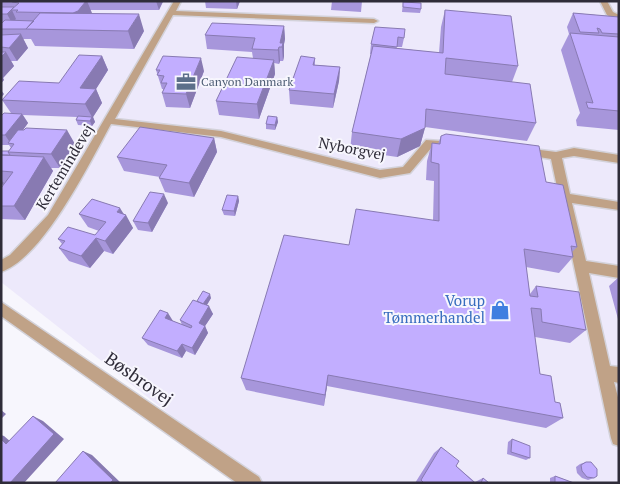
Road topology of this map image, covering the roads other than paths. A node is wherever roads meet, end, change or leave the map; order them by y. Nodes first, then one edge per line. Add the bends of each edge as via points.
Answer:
1 (178, 1) edge
2 (603, 1) edge
3 (171, 13) junction
4 (619, 19) edge
5 (374, 21) dead end
6 (109, 121) junction
7 (260, 144) joint
8 (469, 146) edge
9 (517, 152) edge
10 (556, 156) junction
11 (619, 159) edge
12 (566, 198) junction
13 (619, 206) edge
14 (581, 266) junction
15 (1, 268) edge
16 (619, 272) edge
17 (1, 308) edge
18 (612, 374) edge
19 (618, 434) edge
20 (253, 483) edge

1 - 3 street, Kertemindevej
2 - 4 street via 610,13
3 - 5 street
3 - 6 street, Kertemindevej
6 - 7 street, Kertemindevej via 221,134
6 - 15 street, Kertemindevej via 52,218 15,259
7 - 8 street, Nyborgvej via 380,174 406,170 430,142
9 - 10 street
10 - 11 street via 574,152
10 - 12 street
12 - 13 street
12 - 14 street
14 - 16 street
14 - 18 street
17 - 20 street, Bøsbrovej
18 - 19 street

